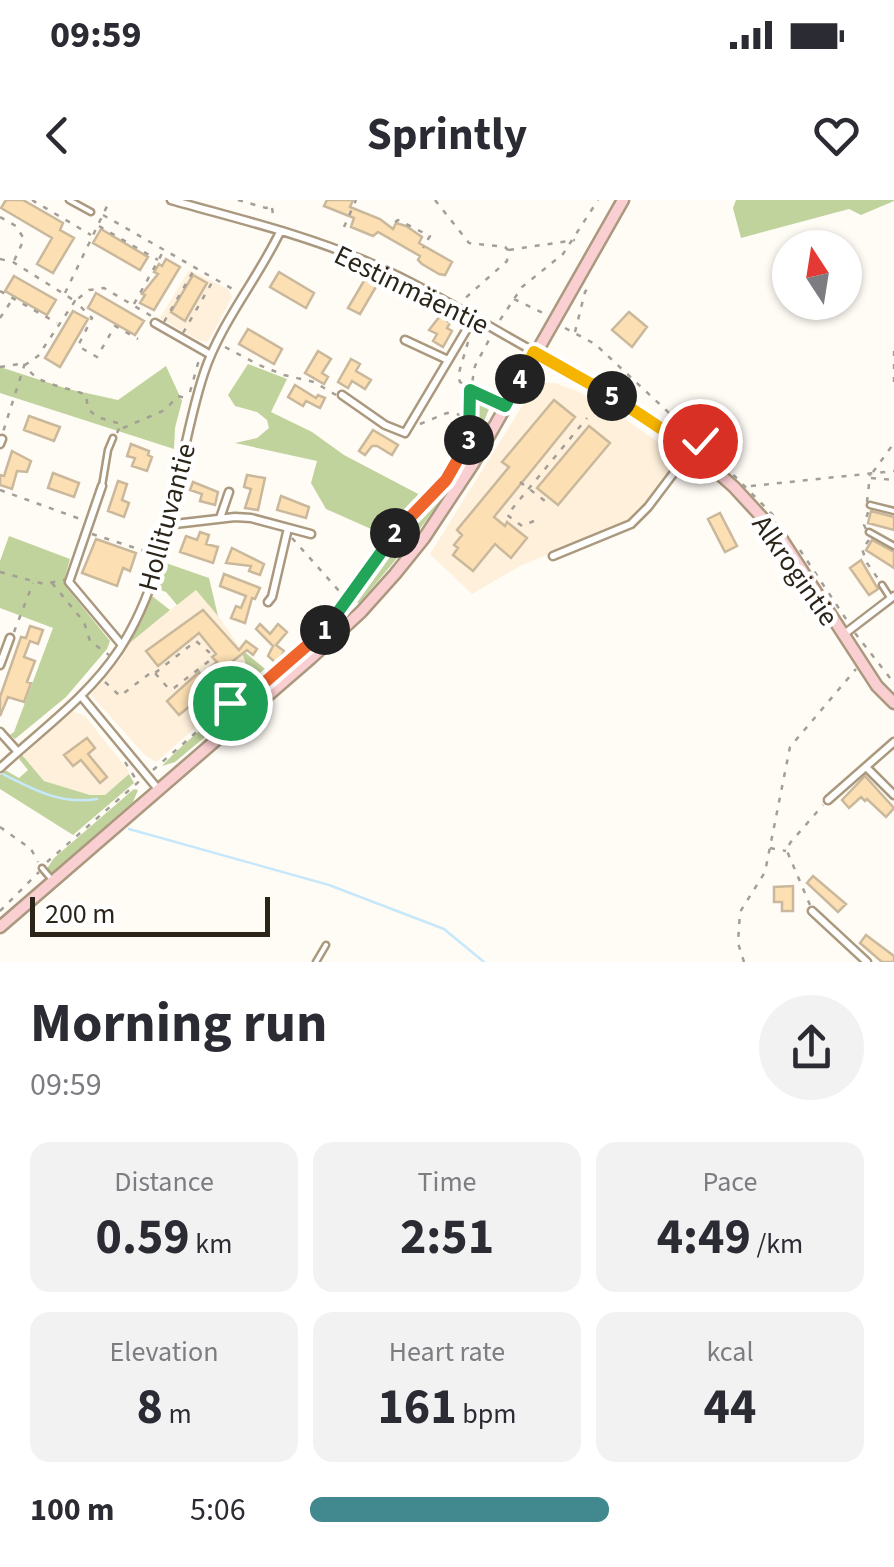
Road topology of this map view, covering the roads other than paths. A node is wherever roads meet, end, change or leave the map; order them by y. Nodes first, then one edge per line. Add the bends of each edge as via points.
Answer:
1 (68, 200) edge
2 (171, 200) edge
3 (623, 200) edge
4 (91, 212) dead end
5 (280, 232) junction
6 (474, 317) junction
7 (159, 322) road end
8 (405, 340) dead end
9 (534, 352) junction
10 (211, 356) junction
11 (448, 360) junction
12 (342, 395) road end
13 (717, 427) dead end
14 (113, 438) road end
15 (692, 449) junction
16 (102, 486) joint
17 (229, 492) dead end
18 (870, 506) dead end
19 (894, 512) edge
20 (220, 518) junction
21 (166, 525) junction
22 (287, 532) junction
23 (871, 533) road end
24 (311, 534) dead end
25 (894, 546) edge
26 (553, 556) dead end
27 (882, 585) road end
28 (892, 598) edge
29 (268, 602) dead end
30 (842, 635) junction
31 (10, 638) road end
32 (122, 645) junction
33 (0, 666) edge
34 (81, 696) junction
35 (894, 703) edge
36 (0, 732) edge
37 (894, 742) edge
38 (18, 752) junction
39 (866, 767) junction
40 (0, 768) edge
41 (158, 790) junction
42 (894, 795) edge
43 (828, 800) road end
44 (42, 868) road end
45 (53, 881) junction
46 (812, 911) road end
47 (0, 926) edge
48 (326, 945) dead end
49 (316, 962) edge
50 (867, 962) edge

1 - 4 lane
2 - 5 street, Eestinmäentie
3 - 9 main road
5 - 6 street, Eestinmäentie via 368,262
5 - 10 street, Hollituvantie
6 - 9 street, Eestinmäentie
6 - 11 street
7 - 10 street
8 - 11 street
9 - 15 main road, Alkrogintie
9 - 41 main road via 473,464 385,586
10 - 21 street, Hollituvantie
11 - 12 street via 405,434
13 - 15 lane
14 - 16 lane
15 - 26 street via 630,524
15 - 30 main road, Alkrogintie via 781,538
16 - 32 street via 70,578 72,590
17 - 20 street
18 - 19 lane
20 - 21 street
20 - 22 street via 251,518
21 - 32 street, Hollituvantie via 146,596
22 - 24 street
22 - 29 street
23 - 25 lane
27 - 28 lane
28 - 30 street
30 - 35 main road, Alkrogintie
31 - 33 street
32 - 34 street, Hollituvantie
34 - 38 street, Hollituvantie
34 - 41 street
36 - 38 street
37 - 39 street
38 - 40 street, Hollituvantie
39 - 42 street
39 - 43 street
41 - 45 main road
44 - 45 lane
45 - 47 main road
46 - 50 street
48 - 49 lane

